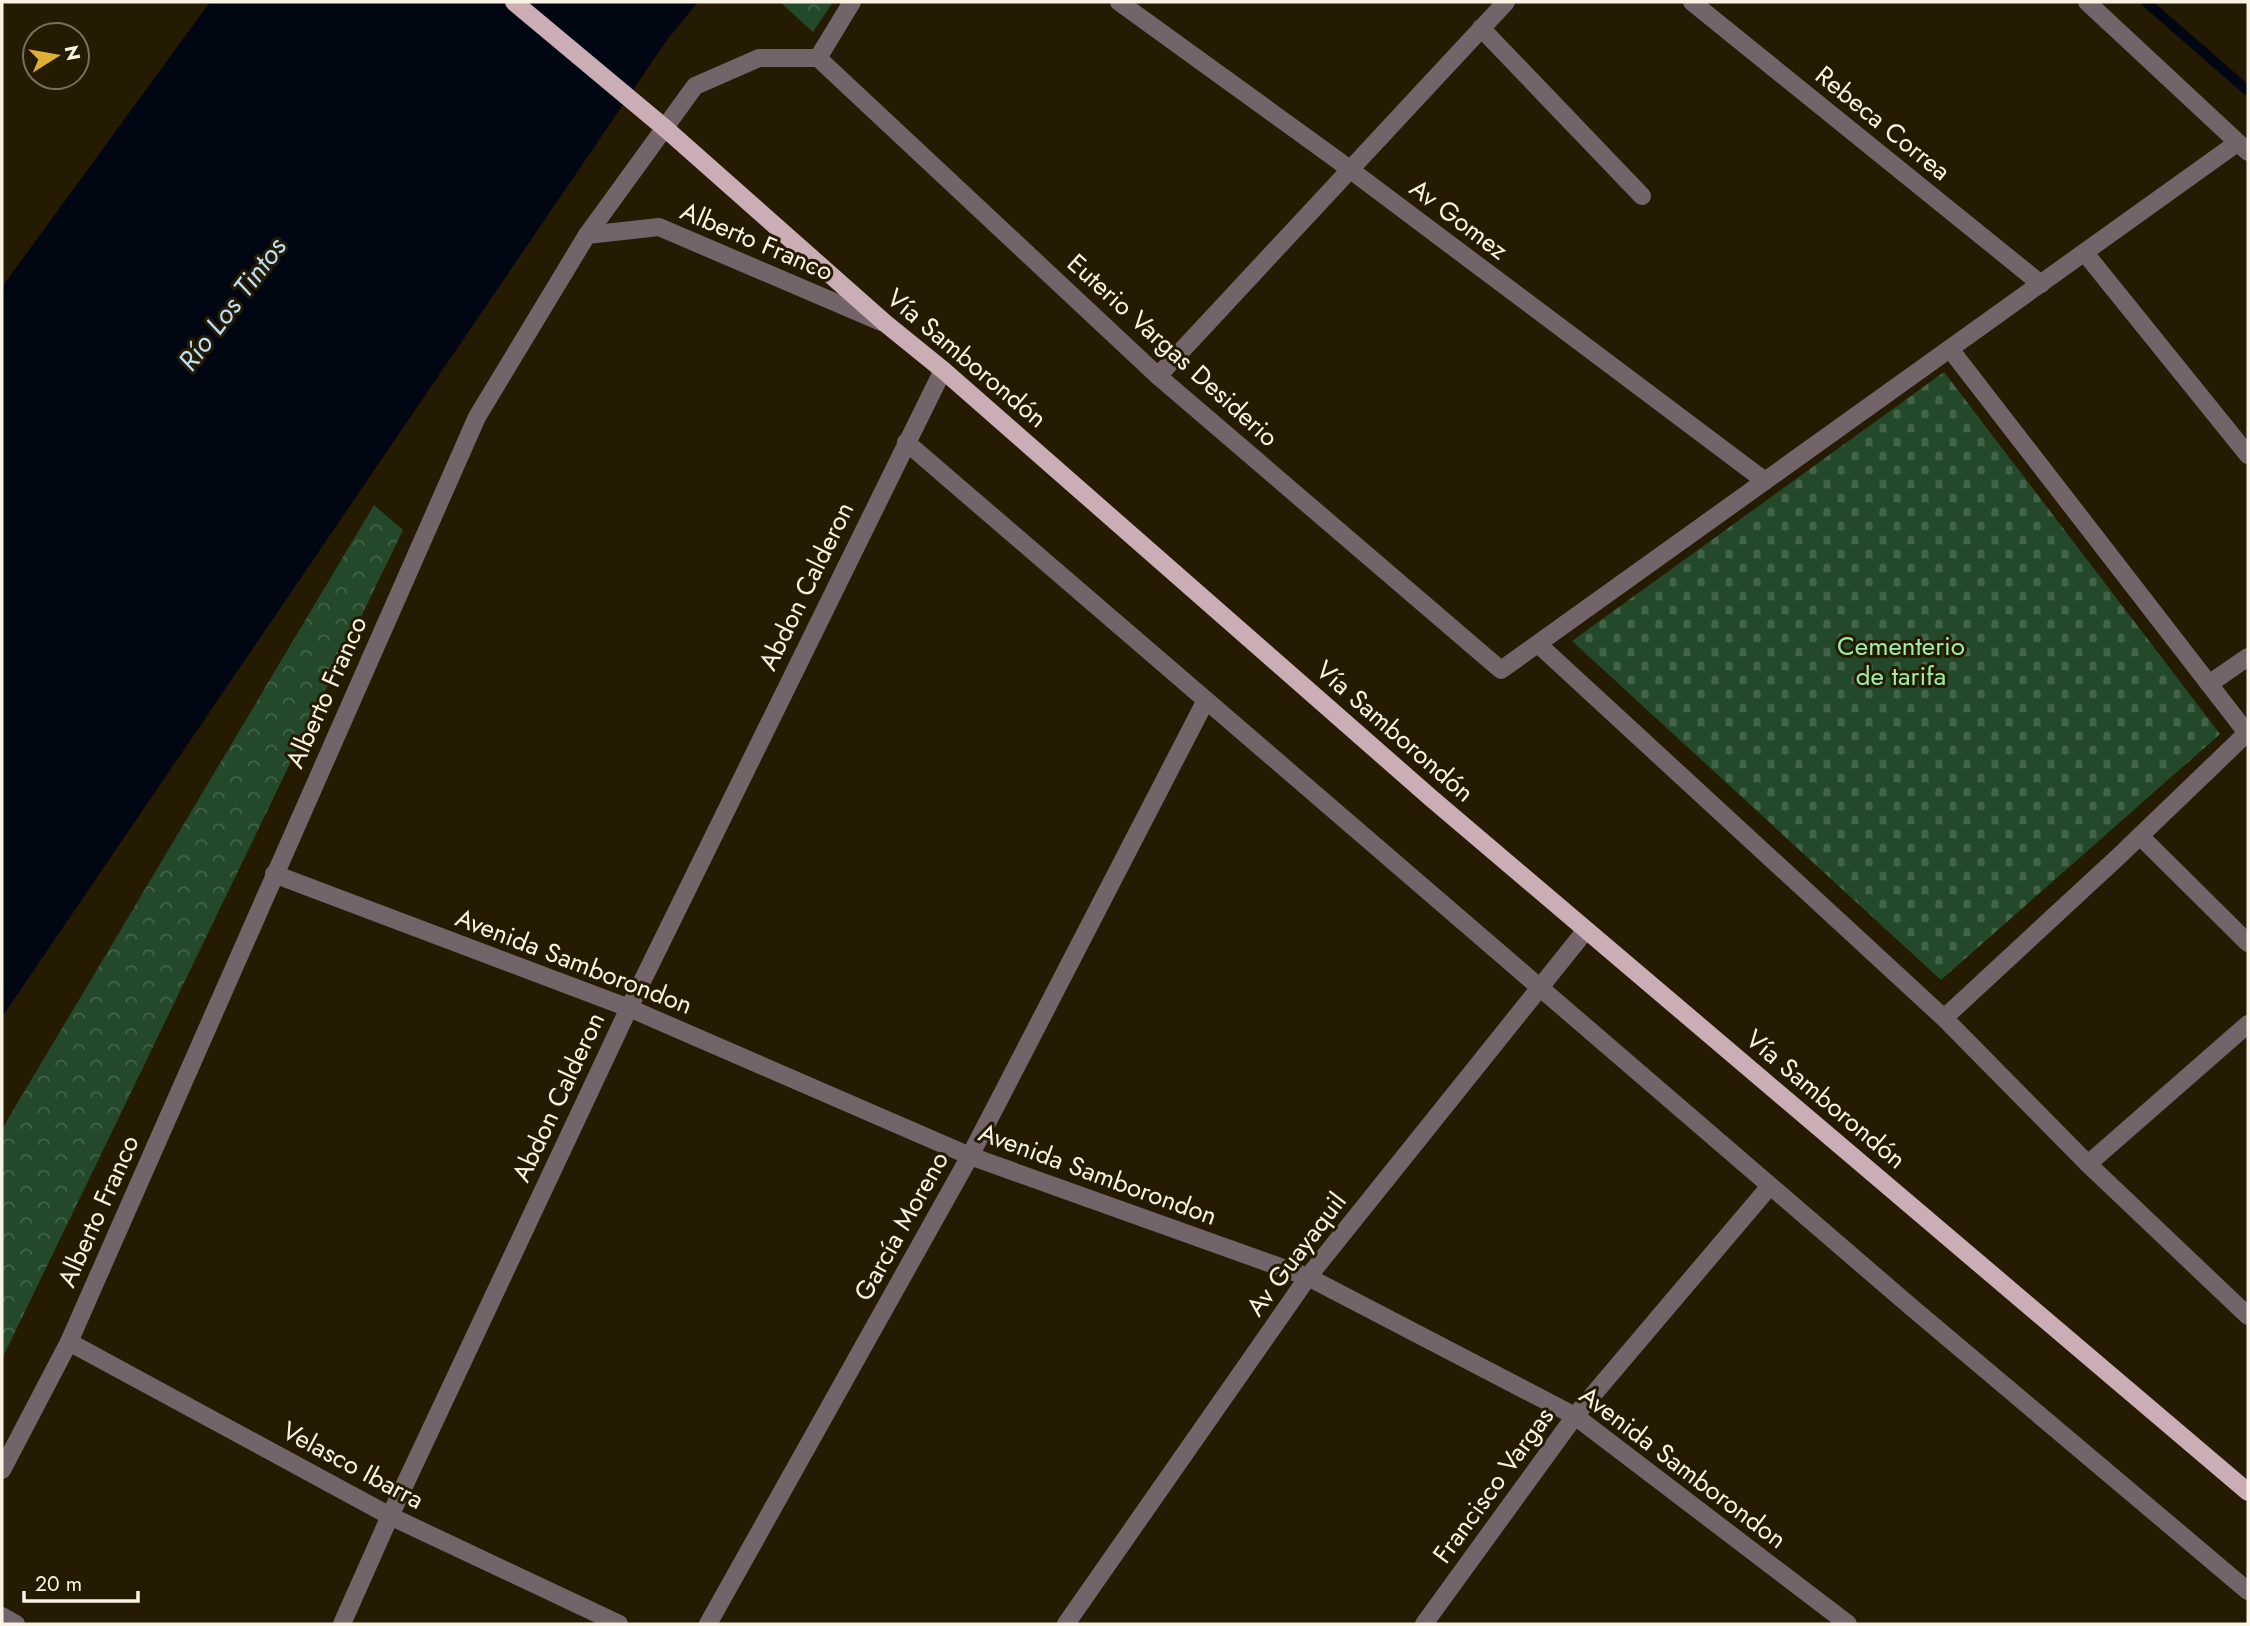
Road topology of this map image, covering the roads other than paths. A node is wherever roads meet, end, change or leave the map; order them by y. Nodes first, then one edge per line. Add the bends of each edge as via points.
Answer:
1 (514, 2) edge
2 (852, 2) edge
3 (1119, 2) edge
4 (1506, 2) edge
5 (1692, 2) edge
6 (2087, 2) edge
7 (1481, 28) junction
8 (818, 58) junction
9 (2243, 148) edge
10 (1350, 169) junction
11 (1642, 196) dead end
12 (587, 236) junction
13 (2085, 253) junction
14 (2041, 284) junction
15 (885, 323) junction
16 (1950, 349) junction
17 (943, 370) junction
18 (1158, 376) junction
19 (906, 442) junction
20 (2248, 455) edge
21 (1765, 481) junction
22 (1538, 644) junction
23 (2248, 657) edge
24 (2209, 684) junction
25 (1206, 699) junction
26 (2140, 836) junction
27 (274, 874) junction
28 (1586, 930) junction
29 (2248, 943) edge
30 (1539, 987) junction
31 (629, 1007) junction
32 (1944, 1018) junction
33 (2248, 1024) edge
34 (970, 1156) junction
35 (2088, 1164) junction
36 (1770, 1186) junction
37 (1308, 1278) junction
38 (2248, 1317) edge
39 (69, 1342) junction
40 (1576, 1416) junction
41 (2, 1469) edge
42 (2248, 1492) edge
43 (390, 1516) junction
44 (2248, 1591) edge
45 (2, 1616) edge
46 (16, 1624) edge
47 (342, 1624) edge
48 (619, 1624) edge
49 (708, 1624) edge
50 (1066, 1624) edge
51 (1424, 1624) edge
52 (1849, 1624) edge

1 - 15 main road, Vía Samborondón, bridge
2 - 8 street
3 - 10 street, Av Gomez
4 - 7 street
5 - 14 street, Rebeca Correa
6 - 9 street
7 - 10 street
7 - 11 street
8 - 12 street via 760,58 695,86
8 - 18 street, Euterio Vargas Desiderio
9 - 13 street
10 - 18 street
10 - 21 street, Av Gomez
12 - 15 street, Alberto Franco via 659,227
12 - 27 street, Alberto Franco via 477,417
13 - 14 street
13 - 20 street
14 - 16 street
15 - 17 main road, Vía Samborondón
16 - 21 street
16 - 24 street
17 - 19 street, Abdon Calderon
17 - 28 main road, Vía Samborondón
18 - 22 street, Euterio Vargas Desiderio via 1501,670
19 - 25 street
19 - 31 street, Abdon Calderon
21 - 22 street
22 - 32 street
23 - 24 street
24 - 26 street via 2247,733
25 - 30 street
25 - 34 street, García Moreno
26 - 29 street
26 - 32 street
27 - 31 street, Avenida Samborondon
27 - 39 street, Alberto Franco
28 - 30 street, Av Guayaquil
28 - 42 main road, Vía Samborondón
30 - 36 street
30 - 37 street, Av Guayaquil
31 - 34 street, Avenida Samborondon
31 - 43 street, Abdon Calderon
32 - 35 street
33 - 35 street
34 - 37 street, Avenida Samborondon
34 - 49 street, García Moreno
35 - 38 street
36 - 40 street, Francisco Vargas
36 - 44 street
37 - 40 street, Avenida Samborondon
37 - 50 street, Av Guayaquil
39 - 41 street, Alberto Franco
39 - 43 street, Velasco Ibarra
40 - 51 street, Francisco Vargas
40 - 52 street, Avenida Samborondon
43 - 47 street, Abdon Calderon
43 - 48 street, Velasco Ibarra
45 - 46 street

